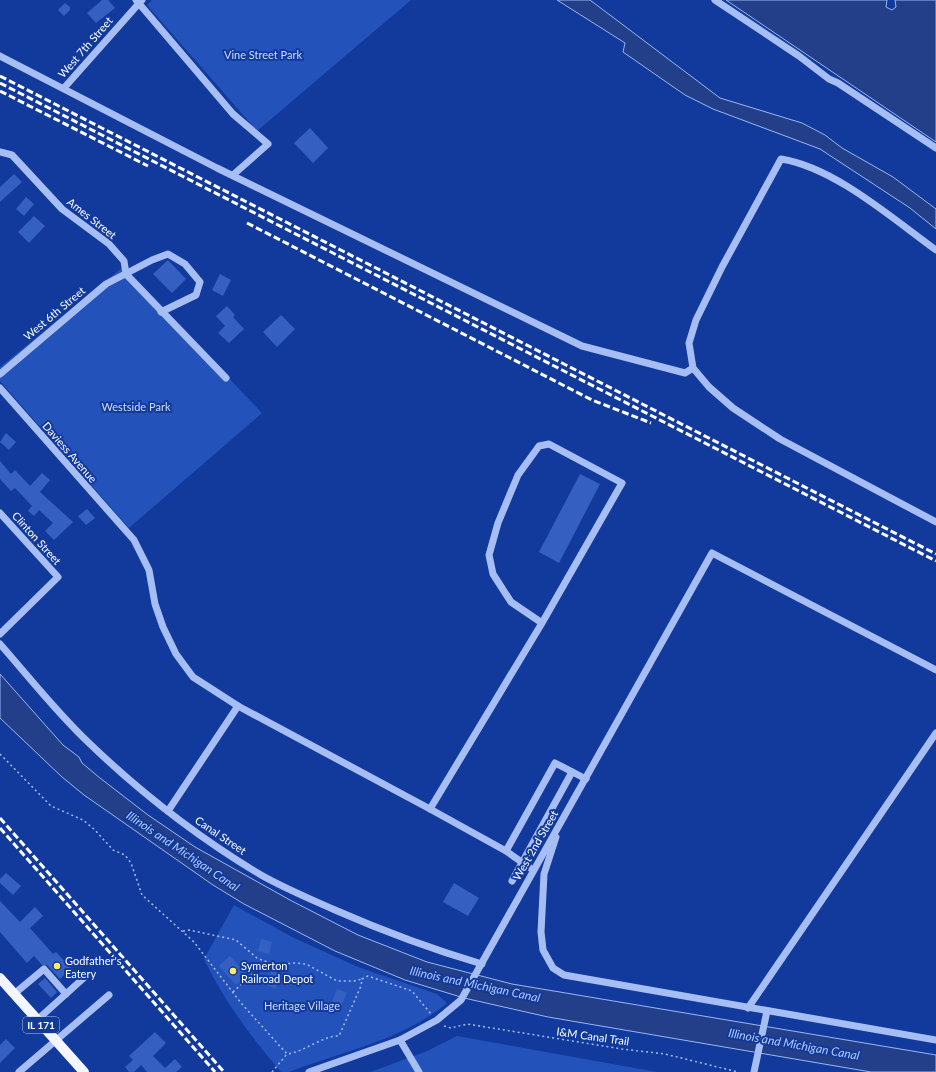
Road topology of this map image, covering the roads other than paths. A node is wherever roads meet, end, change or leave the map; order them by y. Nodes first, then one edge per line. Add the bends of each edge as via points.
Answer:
1 (715, 0) edge
2 (139, 1) edge
3 (0, 56) edge
4 (64, 88) junction
5 (936, 148) edge
6 (1, 152) edge
7 (234, 175) junction
8 (936, 250) edge
9 (126, 274) junction
10 (161, 312) junction
11 (693, 368) junction
12 (0, 374) edge
13 (226, 378) dead end
14 (0, 388) edge
15 (0, 513) edge
16 (936, 522) edge
17 (542, 623) junction
18 (0, 634) edge
19 (0, 644) edge
20 (936, 670) edge
21 (238, 706) junction
22 (936, 733) edge
23 (572, 772) junction
24 (586, 779) junction
25 (430, 808) junction
26 (168, 811) junction
27 (562, 822) junction
28 (506, 851) junction
29 (522, 862) junction
30 (533, 870) junction
31 (512, 881) dead end
32 (482, 964) junction
33 (87, 975) dead end
34 (2, 983) edge
35 (14, 994) junction
36 (66, 994) junction
37 (109, 995) dead end
38 (748, 1008) junction
39 (767, 1012) junction
40 (37, 1020) junction
41 (54, 1040) junction
42 (400, 1040) junction
43 (936, 1040) edge
44 (19, 1072) edge
45 (84, 1072) edge
46 (309, 1072) edge
47 (419, 1072) edge
48 (754, 1072) edge

1 - 5 street via 829,79
2 - 4 street, West 7th Street
2 - 7 street via 232,114 268,144
3 - 4 street
4 - 7 street
6 - 9 street, Ames Street via 12,155 62,209 109,244 124,261
7 - 11 street via 582,346 684,373
8 - 11 street via 831,177 798,162 781,159 696,320 689,343
9 - 10 street, Ames Street
9 - 10 street, West 6th Street via 168,254 185,264 200,282 196,295
9 - 12 street, West 6th Street via 106,284
10 - 13 street, Ames Street
11 - 16 street via 709,387 733,408 780,439
14 - 21 street, Daviess Avenue via 134,540 149,570 155,604 163,628 176,654 192,677
15 - 18 street, Clinton Street via 58,577
17 - 17 street via 511,602 493,574 489,555 498,523 518,475 539,446 549,444 622,483
17 - 25 street
19 - 26 street, Canal Street via 88,742
20 - 24 street, West 2nd Street via 712,553
21 - 25 street, Daviess Avenue
21 - 26 street
22 - 38 street
23 - 24 street
23 - 28 street via 555,763
23 - 29 street
24 - 27 street, West 2nd Street
25 - 28 street, Daviess Avenue
26 - 32 street, Canal Street via 256,872 393,935
27 - 30 street, West 2nd Street
27 - 38 street via 544,874 541,932 543,950 553,968 564,975
28 - 29 street, Daviess Avenue
29 - 30 street, Daviess Avenue
29 - 31 street
30 - 32 street, West 2nd Street
32 - 42 street, West 2nd Street via 461,1000 437,1020
33 - 36 street
34 - 35 main road, IL 171
35 - 36 street via 44,969
35 - 40 main road, IL 171
36 - 40 street
37 - 41 street
38 - 39 street
39 - 43 street
39 - 48 street
40 - 41 main road, IL 171
41 - 44 street
41 - 45 main road, IL 171
42 - 46 street, West 2nd Street
42 - 47 street

